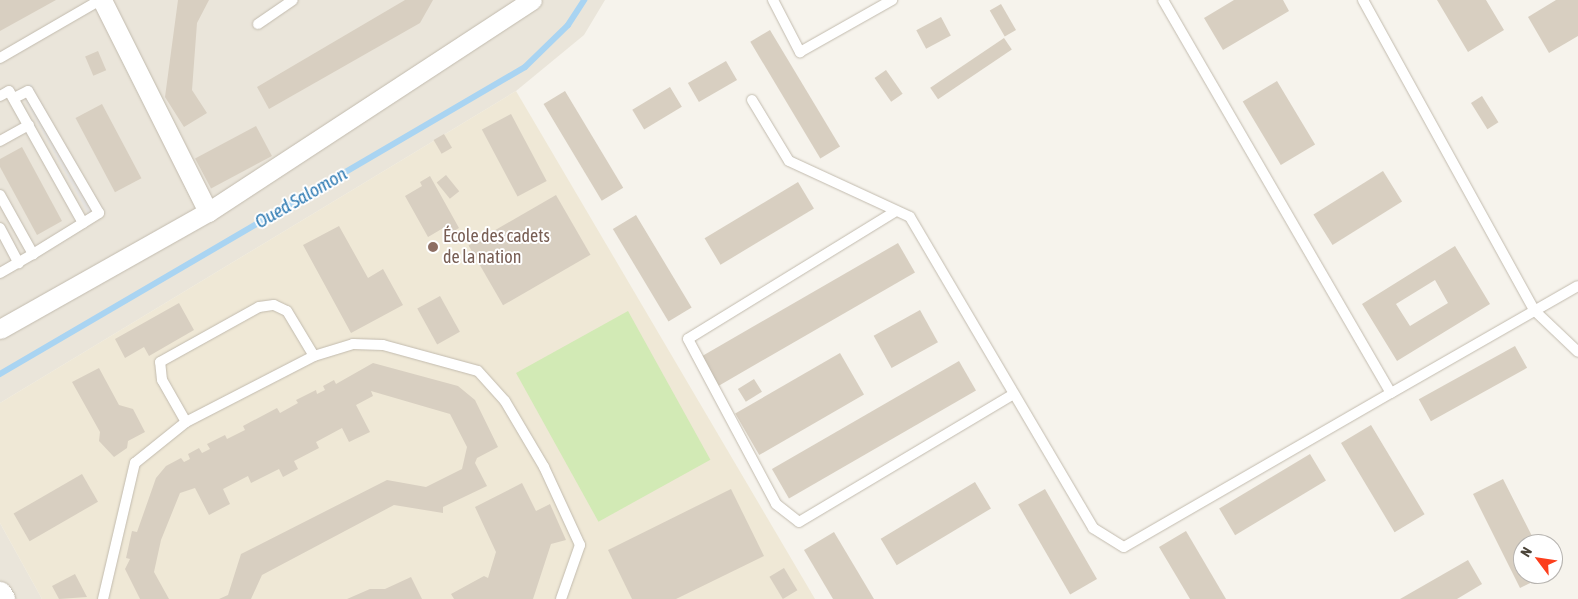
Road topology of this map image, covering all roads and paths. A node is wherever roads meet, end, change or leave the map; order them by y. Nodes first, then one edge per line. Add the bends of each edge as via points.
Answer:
1 (101, 0) edge
2 (293, 0) edge
3 (532, 0) edge
4 (774, 0) edge
5 (892, 0) edge
6 (1163, 0) edge
7 (1363, 0) edge
8 (258, 24) dead end
9 (0, 58) edge
10 (0, 96) edge
11 (14, 98) junction
12 (752, 100) dead end
13 (29, 125) junction
14 (0, 141) edge
15 (0, 195) edge
16 (896, 210) junction
17 (208, 212) junction
18 (83, 223) junction
19 (0, 228) edge
20 (33, 254) junction
21 (19, 263) junction
22 (0, 273) edge
23 (1578, 286) edge
24 (1535, 311) junction
25 (0, 329) edge
26 (1578, 352) edge
27 (314, 356) junction
28 (1014, 394) junction
29 (1391, 394) junction
30 (186, 422) junction
31 (0, 594) edge
32 (3, 599) edge
33 (102, 599) edge
34 (561, 599) edge

1 - 9 lane
1 - 17 street
2 - 8 lane
3 - 17 street
4 - 5 lane via 800,52
6 - 29 lane
7 - 24 lane
10 - 11 lane via 9,90
11 - 13 lane
11 - 18 lane via 28,90 99,214
12 - 16 lane via 789,161
13 - 14 lane
13 - 18 lane
15 - 20 lane
16 - 28 lane via 910,217
16 - 28 lane via 688,340 776,504 799,522
17 - 25 street
18 - 20 lane
19 - 21 lane
20 - 21 lane
21 - 22 lane
23 - 24 lane
24 - 26 lane
24 - 29 lane
27 - 30 lane
27 - 30 lane via 287,311 274,304 259,307 160,362 162,380
27 - 34 lane via 353,344 383,345 478,370 505,401 539,459 580,545
28 - 29 lane via 1093,528 1124,547
30 - 33 lane via 135,463
31 - 32 street

